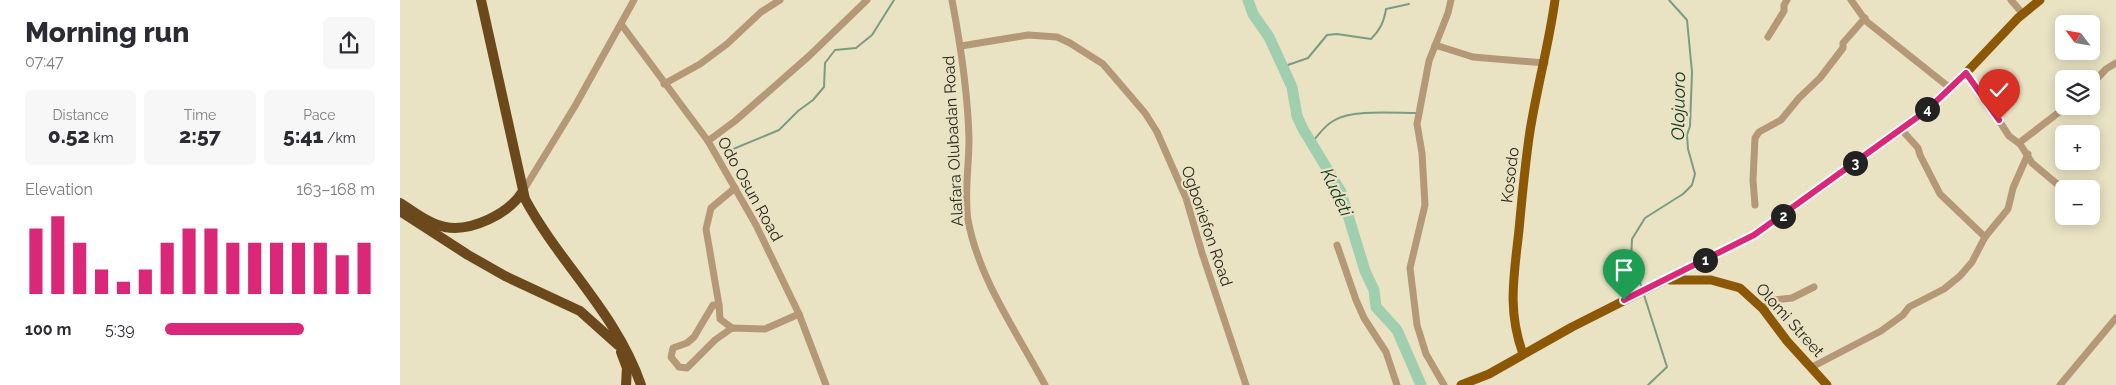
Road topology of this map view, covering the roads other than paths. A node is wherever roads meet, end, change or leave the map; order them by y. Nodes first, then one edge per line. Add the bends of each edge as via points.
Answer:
1 (474, 0) edge
2 (480, 0) edge
3 (634, 0) edge
4 (780, 0) edge
5 (867, 0) edge
6 (952, 0) edge
7 (1451, 0) edge
8 (1555, 0) edge
9 (1787, 0) edge
10 (1850, 0) edge
11 (2012, 0) edge
12 (2040, 0) edge
13 (2023, 14) junction
14 (1865, 18) junction
15 (620, 24) junction
16 (1768, 37) dead end
17 (1435, 45) junction
18 (961, 46) junction
19 (1545, 63) junction
20 (2116, 63) edge
21 (1966, 73) junction
22 (2100, 75) edge
23 (494, 78) junction
24 (664, 84) junction
25 (1950, 88) junction
26 (2055, 115) edge
27 (1901, 129) junction
28 (708, 142) junction
29 (2019, 143) junction
30 (2028, 154) junction
31 (2055, 183) edge
32 (735, 188) junction
33 (520, 195) junction
34 (400, 203) edge
35 (1755, 206) dead end
36 (400, 211) edge
37 (1985, 237) junction
38 (1337, 245) dead end
39 (1665, 280) junction
40 (1814, 287) dead end
41 (719, 305) junction
42 (1763, 309) junction
43 (799, 314) junction
44 (2116, 318) edge
45 (732, 328) junction
46 (620, 346) junction
47 (1523, 354) junction
48 (1812, 367) junction
49 (626, 385) edge
50 (641, 385) edge
51 (826, 385) edge
52 (1045, 385) edge
53 (1246, 385) edge
54 (1396, 385) edge
55 (1444, 385) edge
56 (1461, 385) edge
57 (1827, 385) edge
58 (2060, 385) edge

1 - 23 highway
2 - 23 highway
3 - 15 street
4 - 24 street via 700,64
5 - 28 street via 809,56
6 - 18 street, Alafara Olubadan Road
7 - 17 street
8 - 19 main road, Kosodo
9 - 16 street
10 - 14 street
11 - 13 street
12 - 13 main road
13 - 21 main road
14 - 25 street
14 - 35 street via 1843,43 1843,48 1820,78 1788,113 1755,138
15 - 24 street, Odo Osun Road
15 - 33 street via 575,106
17 - 19 street via 1473,57
17 - 55 street via 1416,124 1425,205 1410,268 1418,326 1426,354
18 - 52 street, Alafara Olubadan Road via 968,110 968,219 992,289
18 - 53 street, Ogboriefon Road via 1028,35 1056,38 1098,59 1139,106 1157,132 1186,198
19 - 47 main road, Kosodo via 1530,130 1513,294 1515,332
20 - 22 street
21 - 25 main road
21 - 29 street via 2010,136
23 - 33 highway
24 - 28 street, Odo Osun Road
25 - 27 main road
26 - 29 street
27 - 37 street via 1918,148 1940,194
27 - 39 main road via 1754,235
28 - 32 street, Odo Osun Road
29 - 30 street
30 - 31 street via 2037,169
30 - 37 street via 2008,209
32 - 41 street via 711,208 706,229
32 - 43 street, Odo Osun Road
33 - 34 highway via 496,216 458,228 435,224
33 - 46 highway via 603,310
36 - 46 highway via 498,272 580,311
37 - 48 street via 1970,266 1954,282 1909,307 1880,331
38 - 54 street via 1356,300 1386,352
39 - 42 main road, Olomi Street via 1692,279 1727,284 1740,288
39 - 47 main road
40 - 42 street via 1792,298 1774,300
41 - 45 street via 720,319
41 - 45 street via 714,305 694,337 673,348 671,357 679,366 687,368
42 - 48 main road, Olomi Street
43 - 45 street via 765,329
43 - 51 street, Odo Osun Road
44 - 58 street
46 - 49 highway via 627,368
46 - 50 highway
47 - 56 main road via 1489,374
48 - 57 main road, Olomi Street

